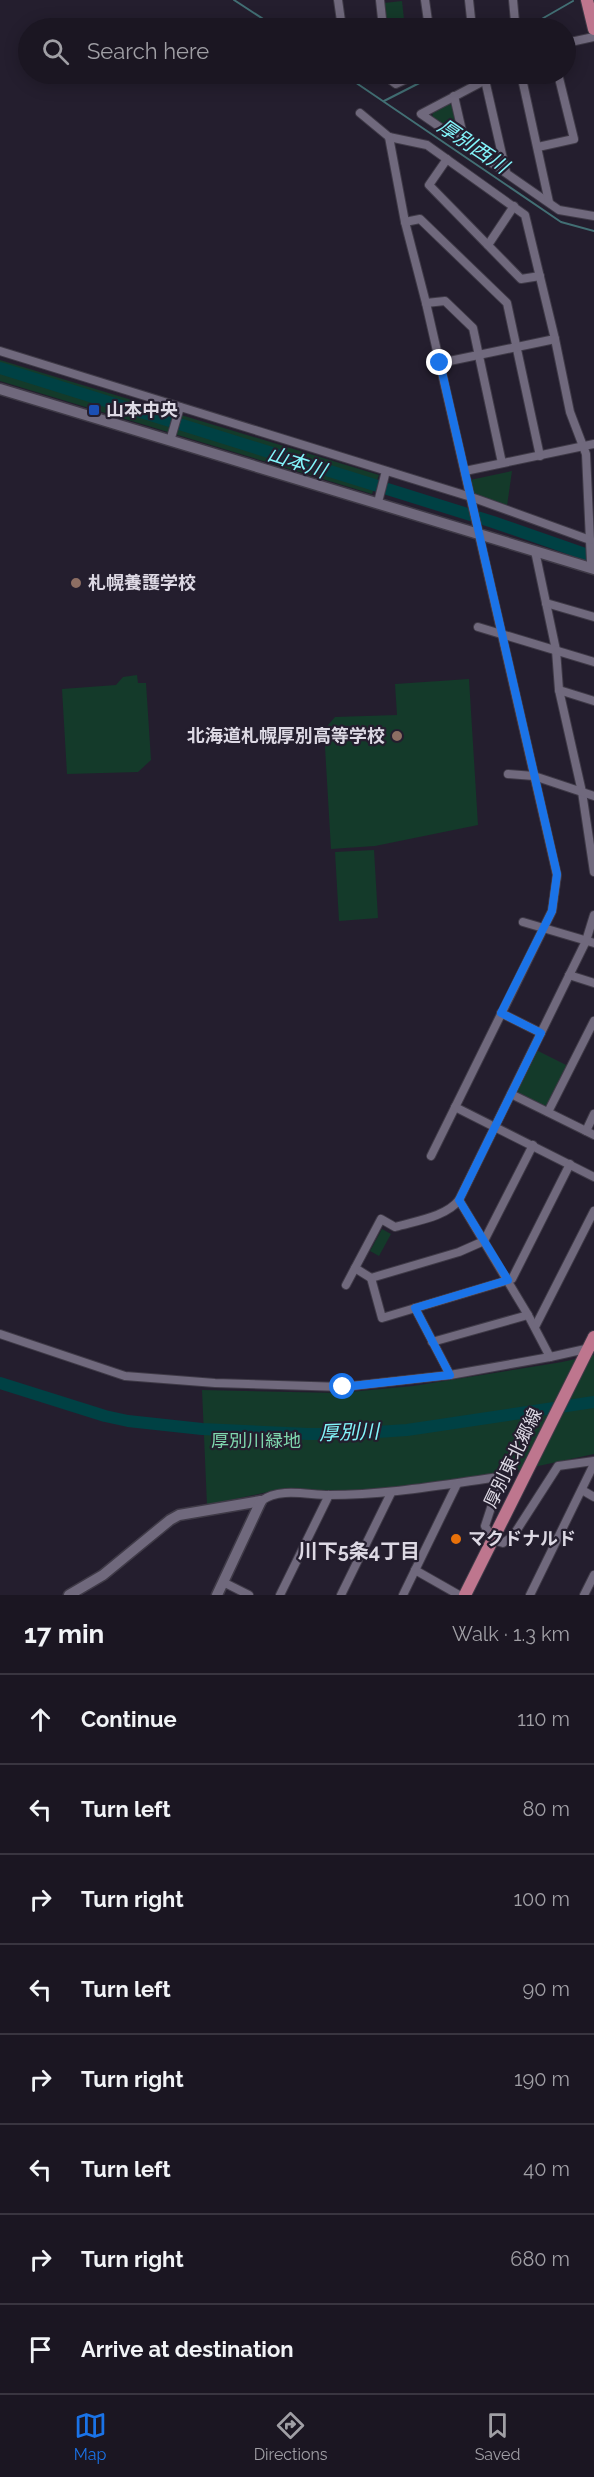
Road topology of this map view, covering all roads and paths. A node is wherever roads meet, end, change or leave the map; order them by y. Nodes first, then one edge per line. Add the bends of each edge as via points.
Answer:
1 (338, 0) edge
2 (380, 0) edge
3 (425, 0) edge
4 (469, 0) edge
5 (513, 0) edge
6 (587, 0) edge
7 (341, 18) edge
8 (381, 18) edge
9 (428, 18) edge
10 (471, 18) edge
11 (515, 18) edge
12 (594, 28) edge
13 (594, 37) edge
14 (576, 41) edge
15 (477, 84) edge
16 (486, 84) edge
17 (523, 84) edge
18 (560, 84) edge
19 (454, 96) junction
20 (360, 113) dead end
21 (389, 137) junction
22 (465, 144) junction
23 (538, 147) junction
24 (447, 159) junction
25 (506, 172) junction
26 (549, 202) junction
27 (514, 207) junction
28 (594, 216) edge
29 (405, 222) junction
30 (488, 245) junction
31 (540, 276) junction
32 (426, 303) junction
33 (555, 339) junction
34 (516, 348) junction
35 (0, 351) edge
36 (479, 356) junction
37 (440, 363) junction
38 (0, 389) edge
39 (180, 409) junction
40 (170, 441) junction
41 (594, 444) edge
42 (584, 446) junction
43 (540, 456) junction
44 (502, 463) junction
45 (465, 471) junction
46 (386, 474) junction
47 (380, 497) junction
48 (471, 499) junction
49 (478, 533) junction
50 (590, 544) junction
51 (535, 551) junction
52 (593, 567) edge
53 (546, 603) junction
54 (594, 618) edge
55 (478, 627) dead end
56 (501, 634) junction
57 (556, 650) junction
58 (594, 662) edge
59 (559, 690) junction
60 (594, 701) edge
61 (508, 774) dead end
62 (534, 776) junction
63 (582, 792) junction
64 (594, 796) edge
65 (594, 872) edge
66 (594, 915) edge
67 (523, 922) dead end
68 (544, 928) junction
69 (590, 942) edge
70 (570, 975) junction
71 (594, 983) edge
72 (501, 1013) junction
73 (594, 1022) edge
74 (541, 1033) junction
75 (511, 1094) junction
76 (455, 1107) junction
77 (548, 1112) junction
78 (594, 1114) edge
79 (495, 1127) junction
80 (586, 1131) junction
81 (594, 1135) edge
82 (533, 1145) junction
83 (431, 1156) dead end
84 (570, 1164) junction
85 (594, 1177) edge
86 (459, 1200) junction
87 (594, 1211) edge
88 (484, 1241) junction
89 (356, 1268) junction
90 (371, 1278) junction
91 (508, 1280) junction
92 (346, 1285) dead end
93 (415, 1308) junction
94 (528, 1315) junction
95 (535, 1327) junction
96 (0, 1334) edge
97 (432, 1342) junction
98 (592, 1344) edge
99 (550, 1357) junction
100 (450, 1375) junction
101 (594, 1462) edge
102 (457, 1484) junction
103 (582, 1490) junction
104 (391, 1493) junction
105 (329, 1495) junction
106 (594, 1497) edge
107 (261, 1501) junction
108 (493, 1540) junction
109 (415, 1570) junction
110 (594, 1575) edge
111 (223, 1582) junction
112 (69, 1595) edge
113 (217, 1595) edge
114 (249, 1595) edge
115 (280, 1595) edge
116 (341, 1595) edge
117 (403, 1595) edge
118 (459, 1595) edge
119 (465, 1595) edge
120 (530, 1595) edge
121 (584, 1595) edge

1 - 7 street
2 - 8 street
3 - 9 street
4 - 10 street
5 - 11 street
6 - 12 main road
13 - 14 street
15 - 19 street
16 - 25 street
17 - 23 street
18 - 23 street via 574,139
19 - 22 street
19 - 22 street via 421,114
20 - 21 street
21 - 24 street via 427,145
21 - 29 street
22 - 25 street
23 - 26 street
24 - 27 street
24 - 30 street via 429,185
25 - 26 street
26 - 28 street via 559,210
27 - 30 street
27 - 31 street via 525,215
29 - 32 street
29 - 34 street via 420,219 507,303
30 - 31 street via 521,279
31 - 33 street
32 - 36 street via 445,301 473,328
32 - 37 street
33 - 34 street
33 - 42 street via 570,412
34 - 36 street
34 - 43 street
35 - 39 street
36 - 37 street
36 - 44 street
37 - 45 street
38 - 40 street
39 - 40 street
39 - 46 street
40 - 47 street
41 - 42 street
42 - 43 street
42 - 50 street
43 - 44 street
44 - 45 street
45 - 48 street
46 - 47 street
46 - 48 street
47 - 49 street
48 - 49 street
48 - 50 street
49 - 51 street
49 - 56 street
50 - 52 street
51 - 52 street
51 - 53 street
53 - 54 street
53 - 57 street
55 - 56 street
56 - 57 street
56 - 62 street
57 - 58 street
57 - 59 street
59 - 60 street
59 - 63 street
61 - 62 street
62 - 63 street
62 - 68 street via 557,874 552,911
63 - 64 street
63 - 65 street
66 - 69 street
67 - 68 street
68 - 69 street
68 - 72 street
69 - 70 street
70 - 71 street
70 - 74 street
72 - 74 street
72 - 76 street
73 - 77 street
74 - 75 street
75 - 77 street
75 - 79 street
76 - 79 street
76 - 83 street
77 - 80 street
78 - 80 street
79 - 82 street
79 - 86 street
80 - 81 street
82 - 84 street
82 - 88 street
84 - 85 street
84 - 91 street via 512,1279
86 - 88 street
86 - 89 street via 431,1217 395,1227 381,1219
87 - 95 street
88 - 90 street
88 - 91 street
89 - 90 street
89 - 92 street
90 - 93 street via 382,1318
91 - 93 street
91 - 94 street
93 - 97 street
94 - 95 street
94 - 97 street
95 - 99 street
96 - 100 street via 125,1376 343,1387
97 - 100 street
98 - 99 street
98 - 108 main road, 厚別東北郷線
99 - 100 street
101 - 103 street
101 - 108 street via 558,1466 513,1536 503,1543
102 - 104 street
102 - 108 street via 499,1477 485,1526
102 - 109 street
103 - 106 street
103 - 120 street
104 - 105 street
104 - 116 street
105 - 107 street via 296,1493
105 - 115 street
107 - 111 street
107 - 112 street via 179,1515 103,1575
108 - 119 main road, 厚別東北郷線
109 - 117 street
109 - 118 street
110 - 121 street
111 - 113 street
111 - 114 street

